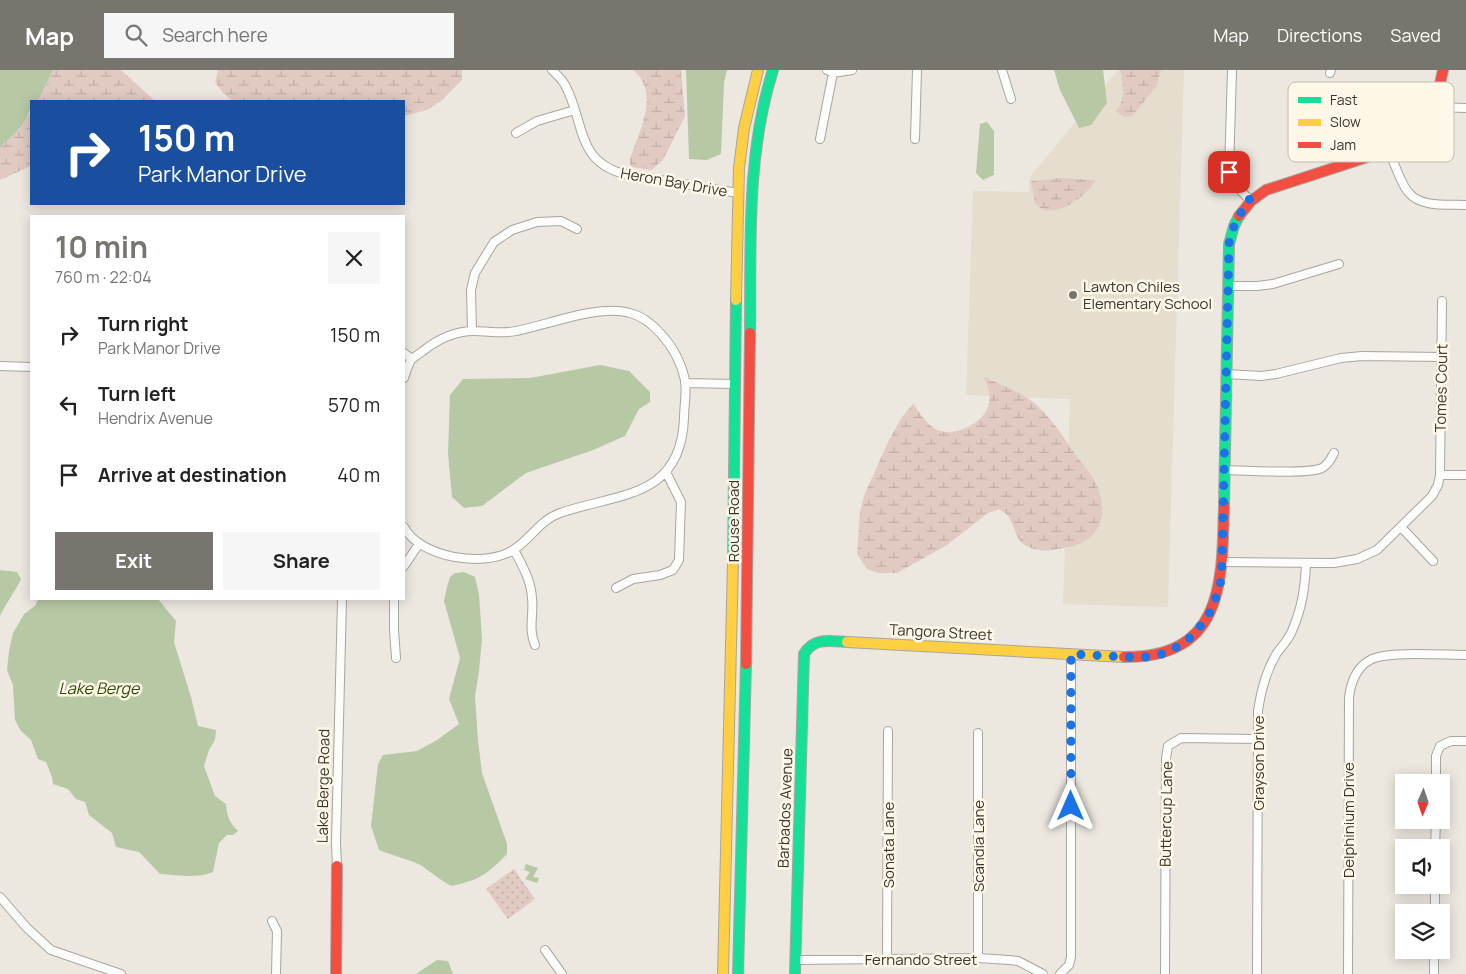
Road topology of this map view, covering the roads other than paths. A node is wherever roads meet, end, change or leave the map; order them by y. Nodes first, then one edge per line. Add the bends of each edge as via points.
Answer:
1 (552, 70) edge
2 (758, 70) edge
3 (773, 70) edge
4 (852, 70) edge
5 (917, 70) edge
6 (1002, 70) edge
7 (1232, 70) edge
8 (830, 72) edge
9 (1011, 99) dead end
10 (575, 110) junction
11 (516, 134) dead end
12 (820, 139) dead end
13 (915, 139) dead end
14 (1352, 162) edge
15 (1394, 162) edge
16 (738, 193) junction
17 (1250, 200) junction
18 (1466, 204) edge
19 (577, 229) dead end
20 (1339, 264) dead end
21 (1228, 286) junction
22 (1442, 301) dead end
23 (472, 331) junction
24 (405, 354) edge
25 (1441, 357) junction
26 (412, 359) junction
27 (0, 366) edge
28 (30, 367) edge
29 (1226, 374) junction
30 (405, 376) edge
31 (685, 383) junction
32 (734, 384) junction
33 (1334, 454) dead end
34 (1224, 470) junction
35 (666, 472) junction
36 (1440, 475) junction
37 (1466, 475) edge
38 (1401, 527) junction
39 (405, 529) edge
40 (419, 544) junction
41 (514, 550) junction
42 (1433, 561) dead end
43 (1222, 562) junction
44 (1306, 564) junction
45 (405, 565) edge
46 (616, 588) dead end
47 (342, 600) edge
48 (394, 600) edge
49 (535, 644) dead end
50 (810, 645) joint
51 (1071, 654) junction
52 (1466, 655) edge
53 (396, 658) dead end
54 (888, 731) dead end
55 (978, 733) dead end
56 (1258, 739) junction
57 (1466, 741) edge
58 (1436, 774) edge
59 (337, 866) joint
60 (0, 897) edge
61 (272, 921) dead end
62 (544, 950) dead end
63 (978, 958) junction
64 (887, 959) junction
65 (1434, 959) edge
66 (795, 960) junction
67 (121, 974) edge
68 (276, 974) edge
69 (336, 974) edge
70 (562, 974) edge
71 (724, 974) edge
72 (738, 974) edge
73 (795, 974) edge
74 (1043, 974) edge
75 (1060, 974) edge
76 (1164, 974) edge
77 (1258, 974) edge
78 (1348, 974) edge
79 (1434, 974) edge

1 - 10 street, Heron Bay Drive via 564,83
2 - 16 street, Rouse Road via 744,128
3 - 72 street, Rouse Road via 758,132 753,187 746,691
4 - 8 street
5 - 13 street
6 - 9 street
7 - 17 street via 1229,172 1232,182
8 - 12 street
10 - 11 street via 537,121
10 - 16 street, Heron Bay Drive via 592,156 609,169
14 - 17 street via 1266,190
15 - 18 street via 1408,193 1416,199 1430,203
16 - 32 street, Rouse Road
17 - 21 street, Tangora Street via 1232,230
19 - 23 street via 561,221 537,222 512,230 494,242 475,274 471,290
20 - 21 street via 1273,284
21 - 29 street, Tangora Street
22 - 25 street, Tomes Court
23 - 26 street via 435,341
23 - 31 street via 514,332 577,316 610,311 631,313 651,323 668,342 680,360
24 - 26 street
25 - 29 street via 1362,356 1261,376
25 - 36 street, Tomes Court
26 - 30 street
27 - 28 street
29 - 34 street, Tangora Street
31 - 32 street
31 - 35 street via 684,428 678,450
32 - 71 street, Rouse Road
33 - 34 street via 1321,469
34 - 43 street, Tangora Street
35 - 41 street via 654,483 634,493 558,514
35 - 46 street via 681,502 679,560 673,570 633,580
36 - 37 street
36 - 38 street via 1432,496
38 - 42 street
38 - 44 street via 1377,550 1358,558
39 - 40 street
40 - 41 street via 437,553 464,558 499,557
40 - 45 street
41 - 49 street via 529,578 531,634
43 - 44 street
43 - 51 street, Tangora Street via 1220,587 1209,614 1184,643 1166,653 1148,657
44 - 56 street, Grayson Drive via 1300,612 1291,633 1271,663 1262,687
47 - 59 street, Lake Berge Road
48 - 53 street
50 - 51 street, Tangora Street via 821,641
50 - 66 street, Barbados Avenue via 804,654
51 - 75 street via 1071,957 1069,965
52 - 78 street, Delphinium Drive via 1389,655 1372,659 1351,683 1348,697
54 - 64 street, Sonata Lane
55 - 63 street, Scandia Lane
56 - 76 street, Buttercup Lane via 1181,738 1168,746
56 - 77 street, Grayson Drive
57 - 58 street via 1451,741 1440,746 1436,756
59 - 69 street, Lake Berge Road
60 - 67 street via 51,950
61 - 68 street via 277,931
62 - 70 street
63 - 64 street, Fernando Street
63 - 74 street, Fernando Street via 1018,961
64 - 66 street, Fernando Street
65 - 79 street
66 - 73 street, Barbados Avenue

